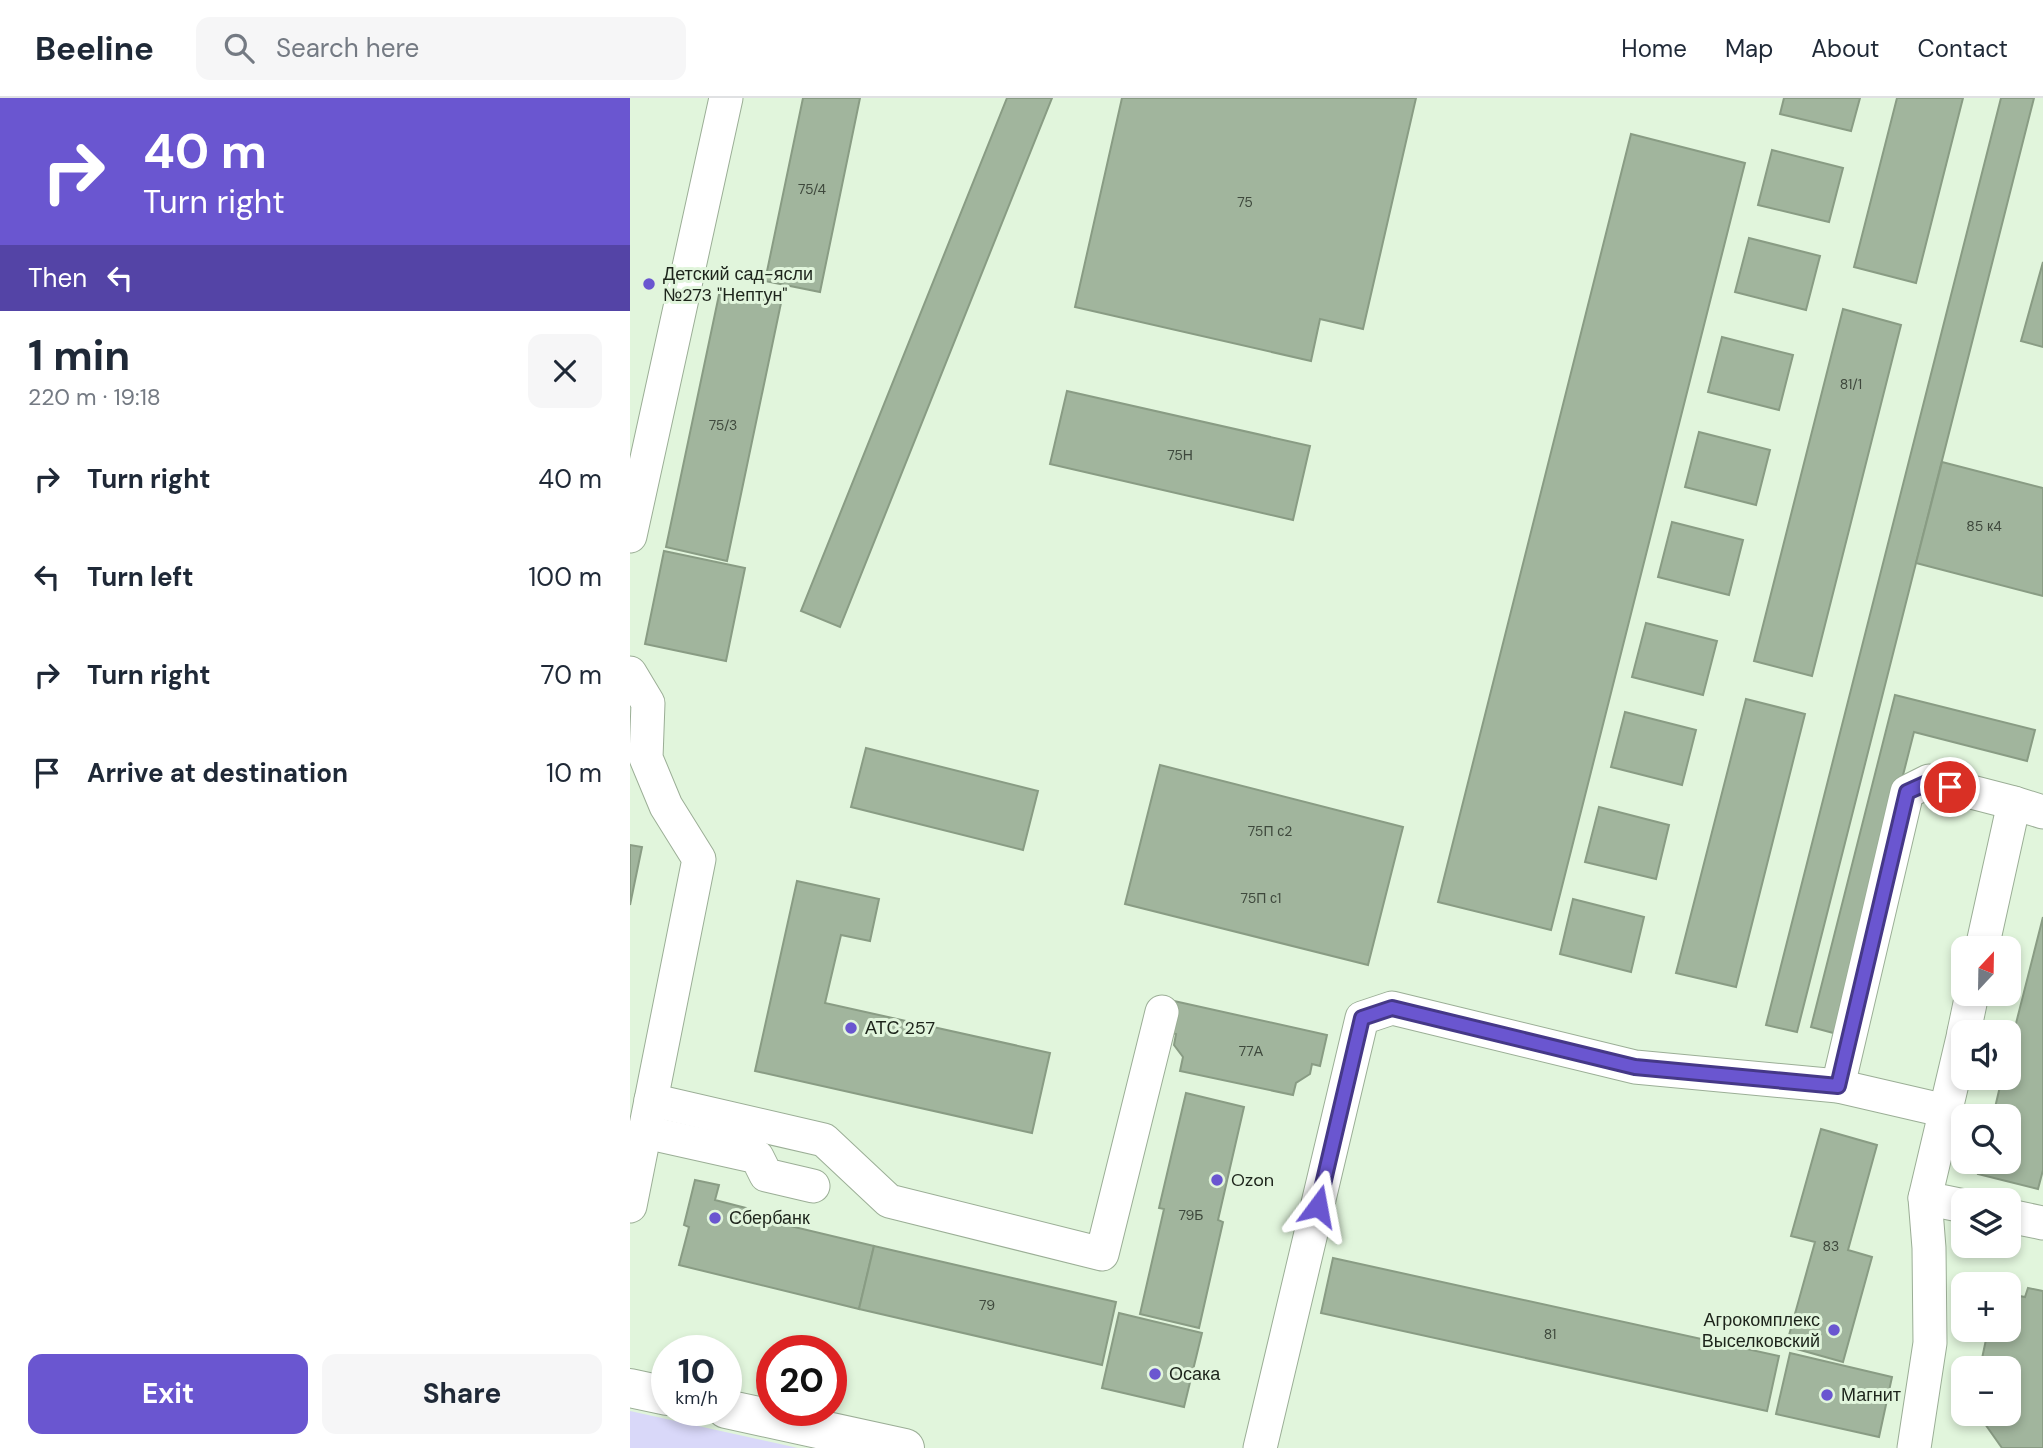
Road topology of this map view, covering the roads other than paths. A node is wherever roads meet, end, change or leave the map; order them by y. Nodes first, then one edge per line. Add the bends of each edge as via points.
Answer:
1 (726, 98) edge
2 (630, 536) edge
3 (630, 673) edge
4 (2029, 808) edge
5 (1986, 936) edge
6 (1162, 1012) dead end
7 (1838, 1086) junction
8 (1951, 1089) edge
9 (651, 1100) junction
10 (1946, 1111) junction
11 (645, 1132) junction
12 (634, 1170) edge
13 (813, 1186) dead end
14 (1925, 1198) junction
15 (1951, 1203) edge
16 (630, 1206) edge
17 (2021, 1218) edge
18 (2043, 1223) edge
19 (630, 1388) edge
20 (651, 1393) edge
21 (742, 1412) edge
22 (905, 1448) edge
23 (1260, 1448) edge
24 (1914, 1448) edge

1 - 2 lane
3 - 9 lane via 648,703 646,758 666,806 699,859
4 - 5 lane
4 - 7 lane via 1929,782 1907,792
6 - 9 lane via 1102,1254 889,1201 824,1140
7 - 10 lane
7 - 23 lane via 1635,1067 1392,1008 1362,1018
8 - 10 lane
9 - 11 lane
10 - 14 lane
11 - 12 lane
11 - 13 lane via 757,1157 766,1175
12 - 16 lane
14 - 15 lane
14 - 24 lane via 1930,1343
17 - 18 lane
19 - 20 main road
21 - 22 main road

